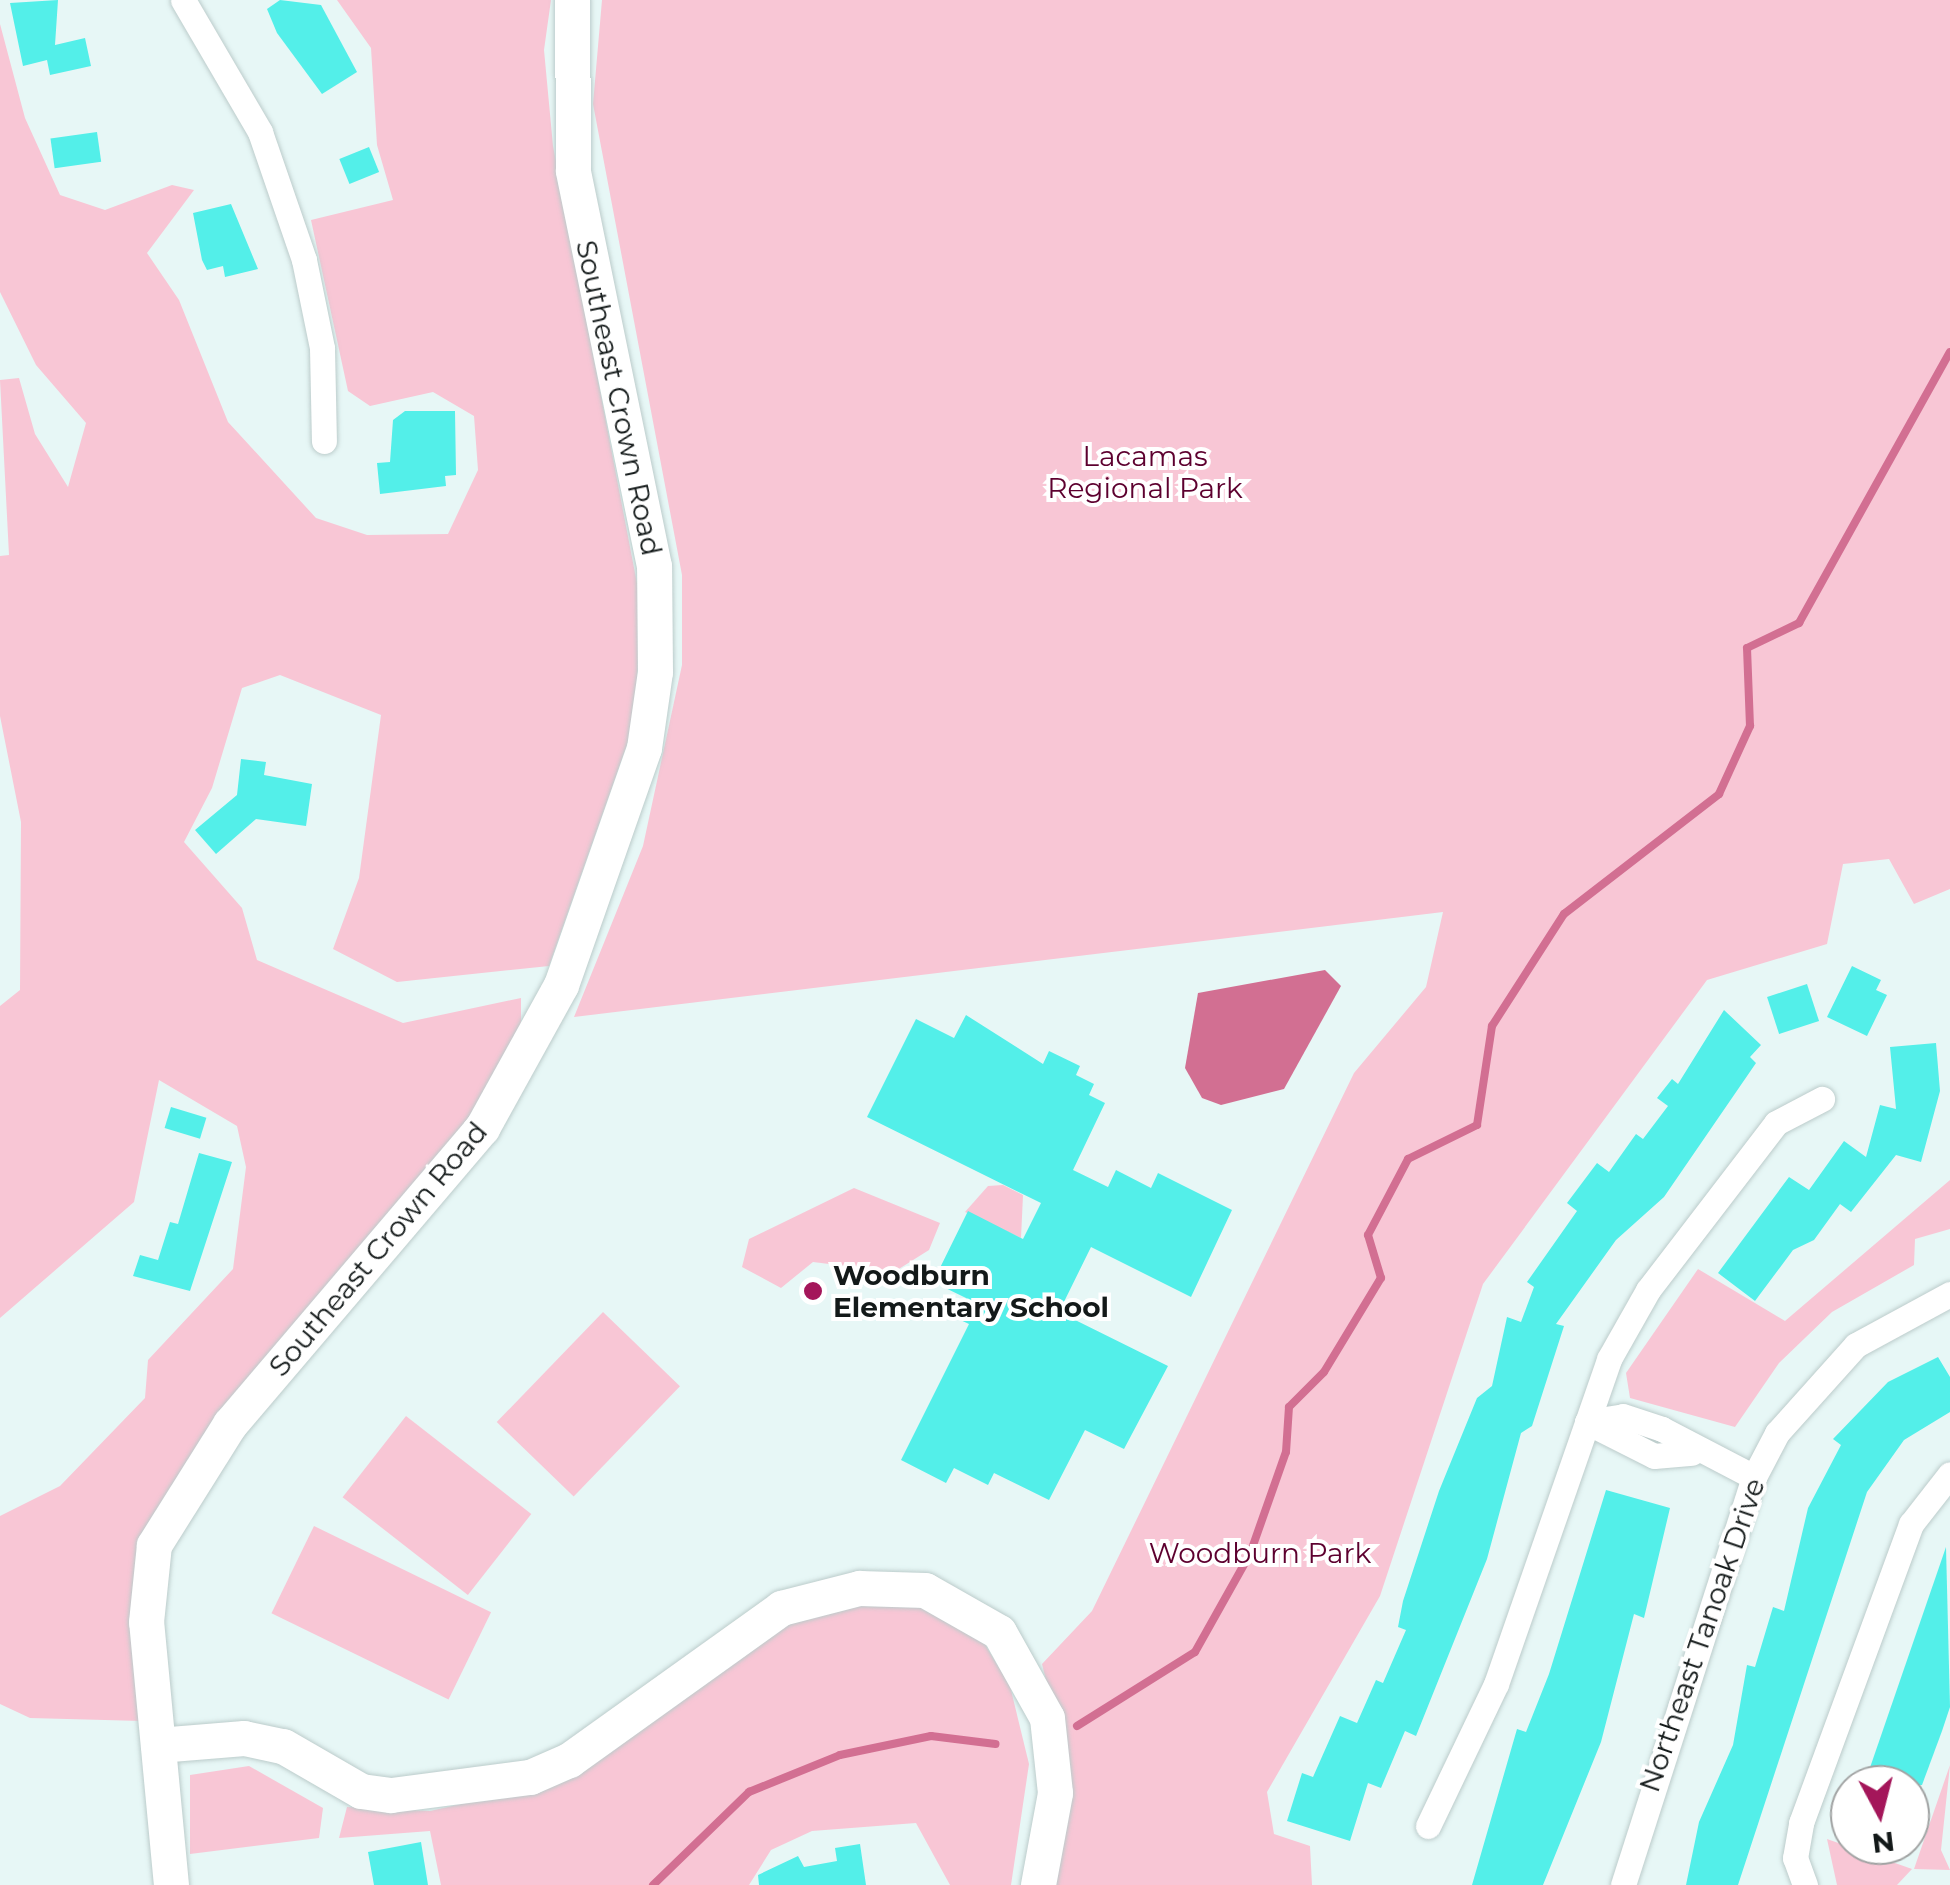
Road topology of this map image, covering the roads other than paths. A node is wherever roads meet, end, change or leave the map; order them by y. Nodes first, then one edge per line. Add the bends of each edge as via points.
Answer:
1 (183, 0) edge
2 (572, 0) edge
3 (324, 441) dead end
4 (1822, 1099) dead end
5 (1950, 1294) edge
6 (1587, 1422) junction
7 (1950, 1474) edge
8 (1754, 1477) junction
9 (158, 1745) junction
10 (1428, 1826) dead end
11 (171, 1885) edge
12 (1038, 1885) edge
13 (1623, 1885) edge
14 (1805, 1885) edge

1 - 3 street via 260,132 304,260 322,348
2 - 9 street, Southeast Crown Road via 573,170 654,566 656,672 644,748 561,985 482,1128 230,1424 154,1545 146,1622
4 - 6 street via 1776,1122 1648,1290
5 - 8 street, Northeast Tanoak Drive via 1856,1345 1804,1396
6 - 8 street via 1654,1456 1692,1453
6 - 10 street via 1496,1684
7 - 14 street via 1911,1524 1801,1823 1795,1858
8 - 13 street, Northeast Tanoak Drive
9 - 11 street
9 - 12 street via 244,1738 283,1746 361,1791 391,1795 530,1777 570,1760 781,1608 859,1588 925,1590 999,1632 1048,1718 1055,1793

